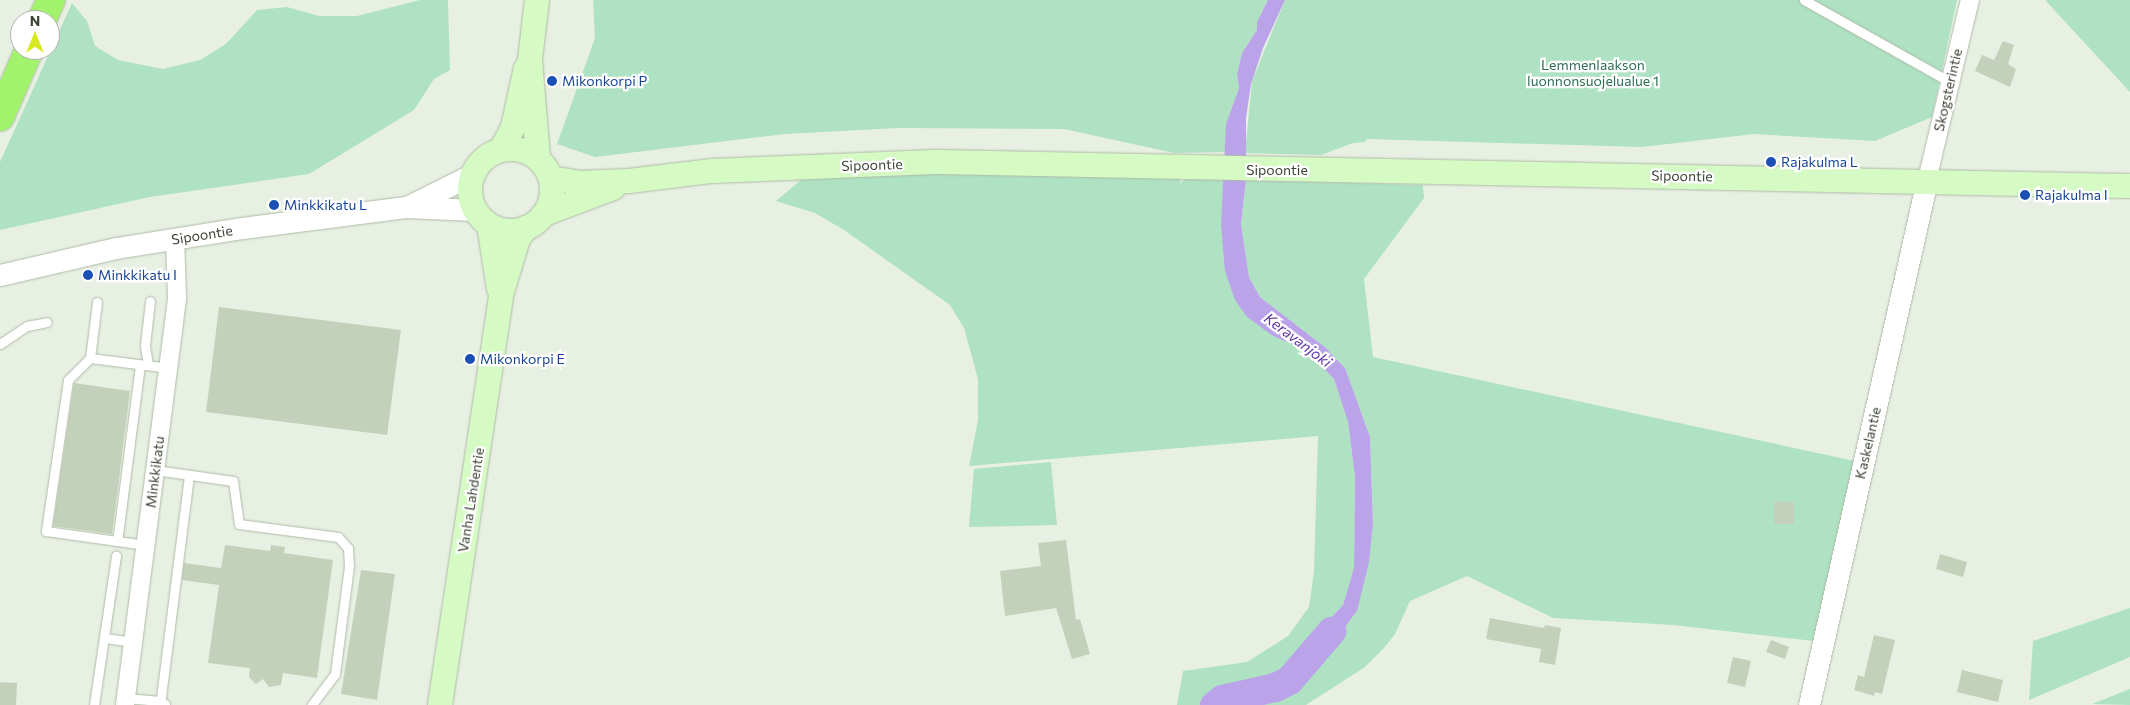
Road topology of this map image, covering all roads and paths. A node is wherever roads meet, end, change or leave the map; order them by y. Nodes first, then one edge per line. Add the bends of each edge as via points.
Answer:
1 (537, 0) edge
2 (1804, 0) edge
3 (1970, 0) edge
4 (25, 60) edge
5 (530, 60) junction
6 (1950, 82) junction
7 (0, 117) edge
8 (501, 150) junction
9 (538, 158) junction
10 (473, 174) junction
11 (551, 178) junction
12 (1927, 180) junction
13 (629, 181) junction
14 (2130, 186) edge
15 (406, 208) junction
16 (482, 217) junction
17 (536, 221) junction
18 (175, 239) junction
19 (0, 275) edge
20 (501, 295) junction
21 (150, 301) dead end
22 (97, 302) dead end
23 (48, 322) dead end
24 (0, 344) edge
25 (90, 358) junction
26 (144, 365) junction
27 (168, 368) junction
28 (155, 470) junction
29 (189, 475) junction
30 (117, 541) junction
31 (146, 545) junction
32 (116, 556) dead end
33 (105, 638) junction
34 (134, 642) junction
35 (126, 701) edge
36 (162, 704) edge
37 (94, 705) edge
38 (312, 705) edge
39 (440, 705) edge
40 (1809, 705) edge

1 - 5 main road
2 - 6 lane
3 - 6 street, Skogsterintie
4 - 7 highway
5 - 8 main road via 522,77 513,127
5 - 9 main road
6 - 12 street, Skogsterintie
8 - 9 main road via 520,149
8 - 10 main road via 480,162
9 - 11 main road
10 - 15 street, Sipoontie
10 - 16 main road via 470,188
11 - 13 main road, Sipoontie via 578,183
11 - 17 main road via 553,192
12 - 13 main road, Sipoontie via 1183,169 940,162 712,171
12 - 14 main road, Sipoontie
12 - 40 street, Kaskelantie
13 - 17 main road, Sipoontie
15 - 16 street, Sipoontie via 462,207
15 - 18 street, Sipoontie
16 - 17 main road via 502,230
16 - 20 main road, Vanha Lahdentie
17 - 20 main road, Vanha Lahdentie via 518,239
18 - 19 street, Sipoontie via 116,248
18 - 27 street, Minkkikatu via 177,298
20 - 39 main road, Vanha Lahdentie
21 - 26 lane
22 - 25 lane
23 - 24 lane via 27,326
25 - 26 lane
25 - 30 lane via 68,380 46,531
26 - 27 lane
26 - 30 lane
27 - 28 street, Minkkikatu
28 - 29 lane
28 - 31 street, Minkkikatu
29 - 36 lane
29 - 38 lane via 233,481 239,524 338,537 348,548 349,566 335,674
30 - 31 lane
31 - 34 street, Minkkikatu
32 - 33 lane
33 - 34 lane
33 - 37 lane
34 - 35 street, Minkkikatu
35 - 36 lane

